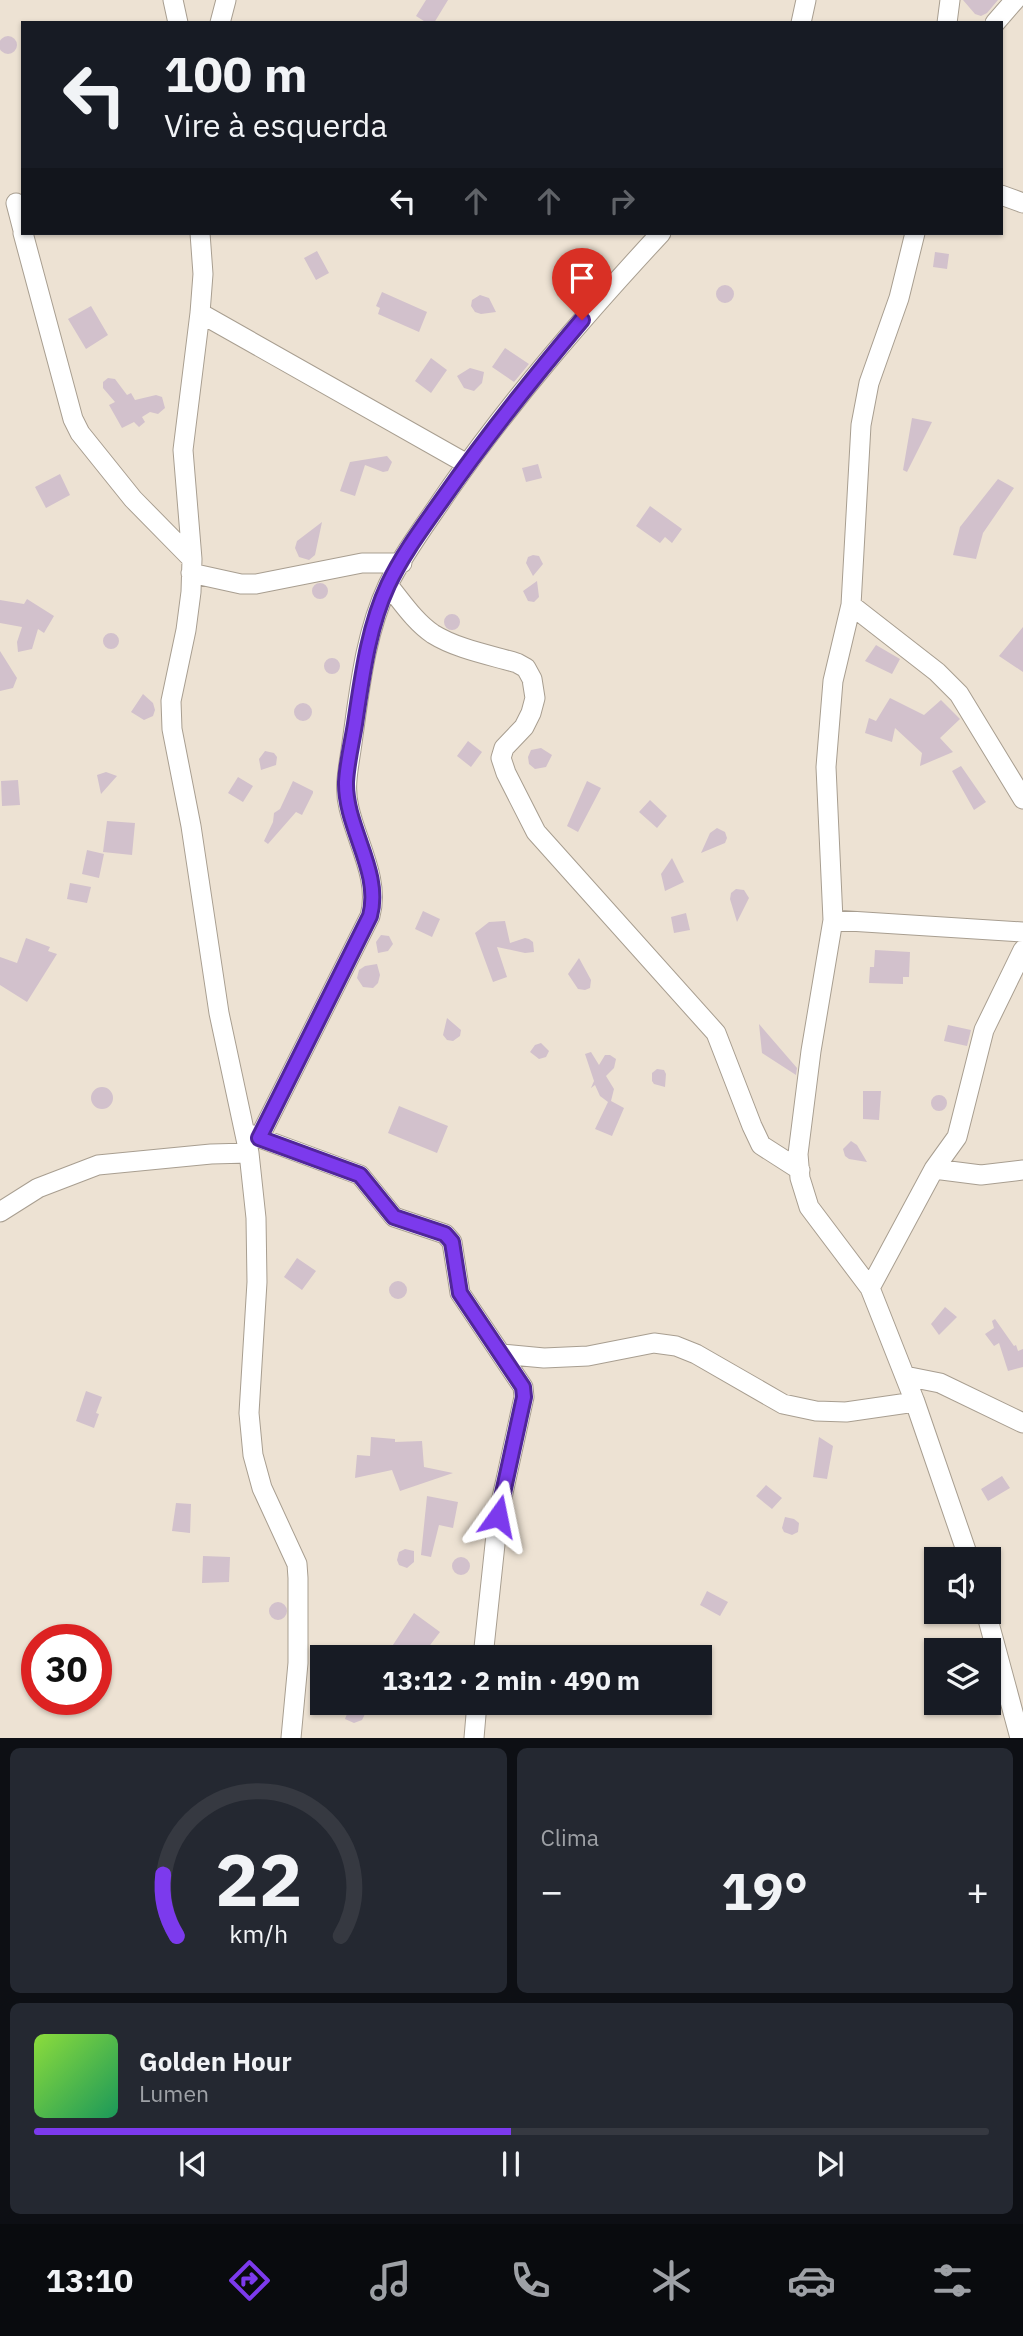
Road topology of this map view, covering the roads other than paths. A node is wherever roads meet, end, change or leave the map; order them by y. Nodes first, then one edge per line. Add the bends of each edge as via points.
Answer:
1 (173, 0) edge
2 (226, 0) edge
3 (806, 0) edge
4 (950, 0) edge
5 (1015, 0) edge
6 (178, 21) edge
7 (221, 21) edge
8 (801, 21) edge
9 (947, 21) edge
10 (997, 21) edge
11 (1003, 196) edge
12 (16, 202) dead end
13 (1023, 203) edge
14 (21, 223) edge
15 (24, 235) edge
16 (200, 235) edge
17 (659, 235) edge
18 (915, 235) edge
19 (200, 313) junction
20 (467, 464) junction
21 (401, 563) junction
22 (191, 566) junction
23 (388, 585) junction
24 (851, 605) junction
25 (1023, 799) edge
26 (833, 919) junction
27 (1023, 932) edge
28 (1023, 950) edge
29 (251, 1141) junction
30 (934, 1169) junction
31 (800, 1170) junction
32 (1023, 1170) edge
33 (0, 1212) edge
34 (870, 1289) junction
35 (501, 1354) junction
36 (905, 1377) junction
37 (915, 1402) junction
38 (1023, 1423) edge
39 (965, 1547) edge
40 (991, 1624) edge
41 (484, 1645) edge
42 (1016, 1690) edge
43 (476, 1715) edge
44 (291, 1738) edge
45 (474, 1738) edge
46 (1020, 1738) edge

1 - 6 street
2 - 7 street
3 - 8 street
4 - 9 street
5 - 10 street
11 - 13 street
12 - 14 street
15 - 22 street via 80,433
16 - 19 street
17 - 20 street via 537,373
18 - 24 street via 899,298 869,383 861,425
19 - 20 street
19 - 22 street via 183,450
20 - 21 street
21 - 22 street via 362,563 256,584 242,584
21 - 23 street
22 - 29 street via 186,629 171,701 172,729 219,1013
23 - 29 street via 363,667 346,782 348,807 374,903
23 - 31 street via 433,634 526,668 533,679 531,713 501,758 536,832 716,1033 761,1145
24 - 25 street via 959,694
24 - 26 street via 833,681 826,767
26 - 27 street
26 - 31 street via 811,1051
28 - 30 street via 984,1030 957,1137
29 - 33 street via 211,1154 98,1165 38,1188
29 - 35 street via 360,1175 394,1217 445,1234 452,1242 460,1293
29 - 44 street via 257,1282 249,1413 262,1488 298,1578 298,1662
30 - 32 street via 981,1175
30 - 34 street
31 - 34 street via 809,1206
34 - 36 street
35 - 37 street via 577,1356 654,1343 696,1354 783,1404 846,1412
35 - 41 street via 523,1387 524,1397 498,1516
36 - 37 street
36 - 38 street via 940,1383
37 - 39 street
40 - 42 street
42 - 46 street
43 - 45 street

